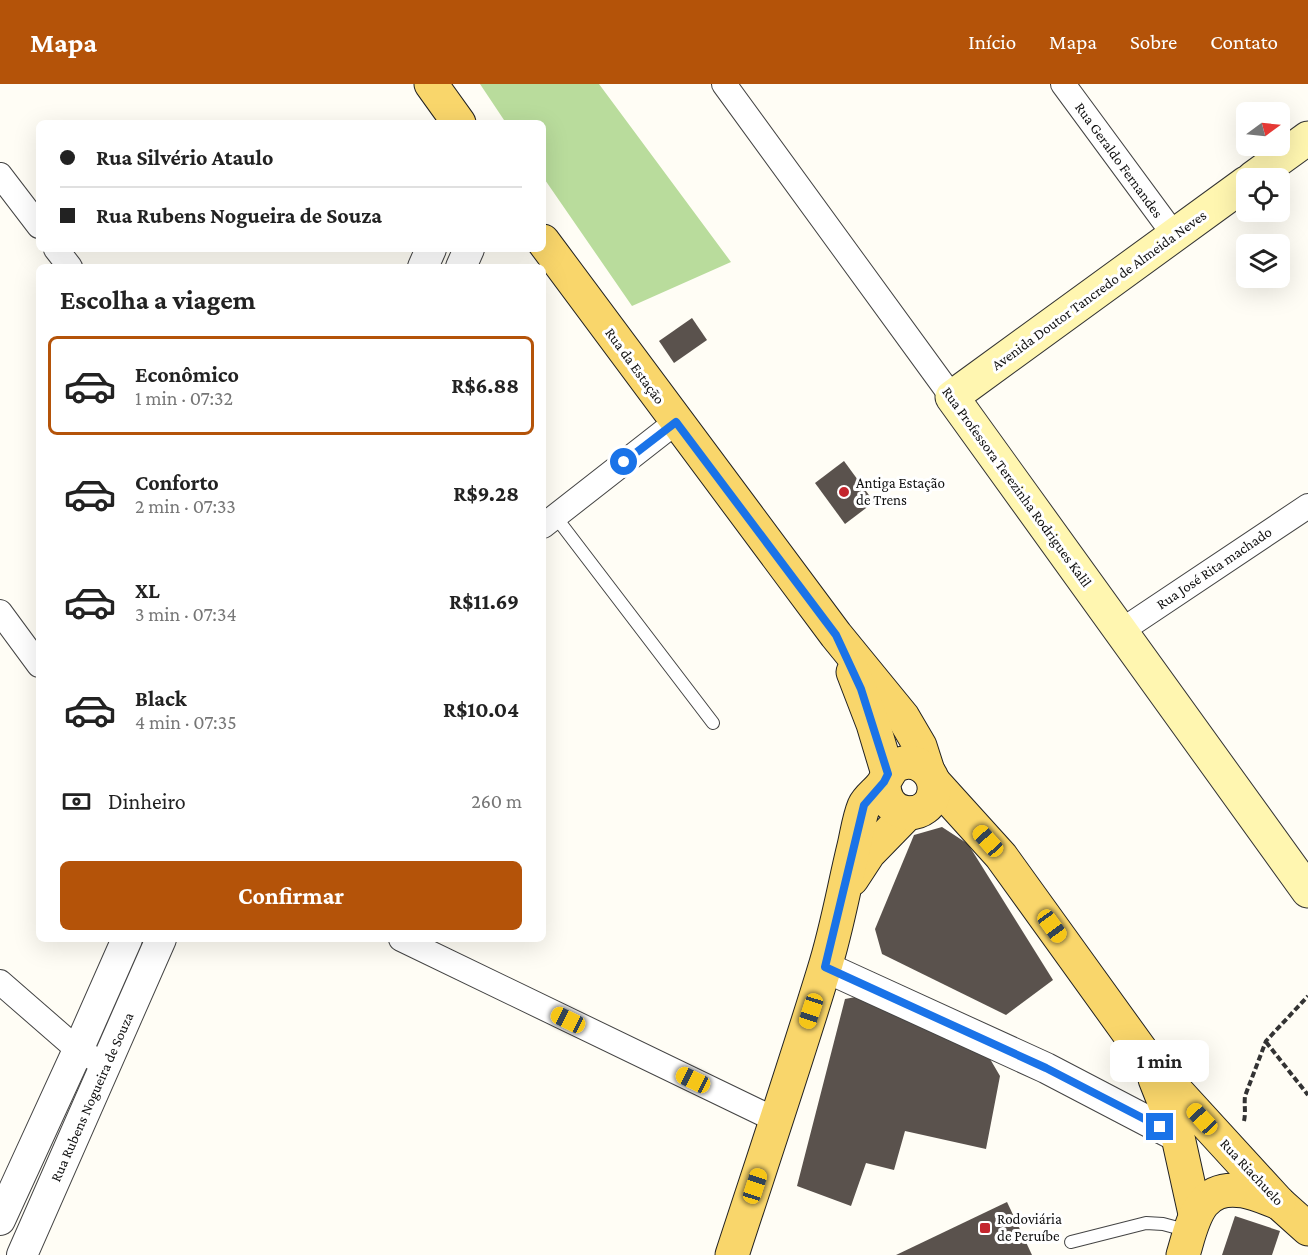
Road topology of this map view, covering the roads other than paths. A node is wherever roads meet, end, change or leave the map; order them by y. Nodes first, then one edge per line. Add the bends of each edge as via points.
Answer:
1 (431, 84) edge
2 (724, 84) edge
3 (1063, 84) edge
4 (457, 120) edge
5 (1308, 138) edge
6 (1267, 168) edge
7 (0, 176) edge
8 (1236, 190) edge
9 (36, 222) edge
10 (1175, 236) junction
11 (546, 245) edge
12 (58, 252) edge
13 (68, 264) edge
14 (952, 396) junction
15 (676, 422) junction
16 (1308, 506) edge
17 (549, 521) edge
18 (0, 612) edge
19 (1120, 631) junction
20 (836, 635) junction
21 (36, 661) edge
22 (713, 723) dead end
23 (931, 777) junction
24 (886, 778) junction
25 (913, 813) junction
26 (1001, 856) junction
27 (1308, 891) edge
28 (843, 893) junction
29 (126, 942) edge
30 (160, 942) edge
31 (407, 942) edge
32 (825, 967) junction
33 (0, 982) edge
34 (78, 1050) junction
35 (1148, 1060) junction
36 (106, 1065) junction
37 (776, 1120) junction
38 (1179, 1137) junction
39 (1279, 1203) junction
40 (0, 1220) edge
41 (1308, 1229) edge
42 (1190, 1234) edge
43 (1071, 1242) dead end
44 (22, 1255) edge
45 (732, 1255) edge

1 - 4 main road
2 - 14 street, Rua Professora Terezinha Rodrigues Kalil
3 - 10 street, Rua Geraldo Fernandes
5 - 6 main road
7 - 9 street
8 - 10 main road, Avenida Doutor Tancredo de Almeida Neves
10 - 14 main road, Avenida Doutor Tancredo de Almeida Neves
11 - 15 main road, Rua da Estação
12 - 13 street
14 - 19 main road, Rua Professora Terezinha Rodrigues Kalil
15 - 17 street
15 - 20 main road, Rua da Estação
16 - 19 street, Rua José Rita machado
17 - 22 lane
18 - 21 street
19 - 27 main road, Rua Professora Terezinha Rodrigues Kalil
20 - 23 main road, Rua da Estação via 903,717 920,746
20 - 24 main road, Rua da Estação via 861,689
23 - 24 main road via 914,763 904,763
23 - 25 main road via 934,795 928,805
23 - 26 main road, Rua Riachuelo
24 - 25 main road via 884,792 892,807
24 - 28 main road via 864,805
25 - 26 main road, Rua Riachuelo via 936,814 965,825
25 - 28 main road via 869,853
26 - 35 main road, Rua Riachuelo
28 - 32 main road
29 - 34 street, Rua Rubens Nogueira de Souza
30 - 36 street, Rua Rubens Nogueira de Souza
31 - 37 street
32 - 37 main road
32 - 38 street via 1046,1068
33 - 34 street
34 - 36 street
34 - 40 street, Rua Rubens Nogueira de Souza
35 - 38 main road
35 - 39 main road, Rua Riachuelo
36 - 44 street, Rua Rubens Nogueira de Souza
37 - 45 main road
38 - 42 main road
39 - 41 main road, Rua Riachuelo
39 - 42 main road via 1243,1191 1210,1196 1202,1203
42 - 43 lane via 1163,1224 1146,1223

